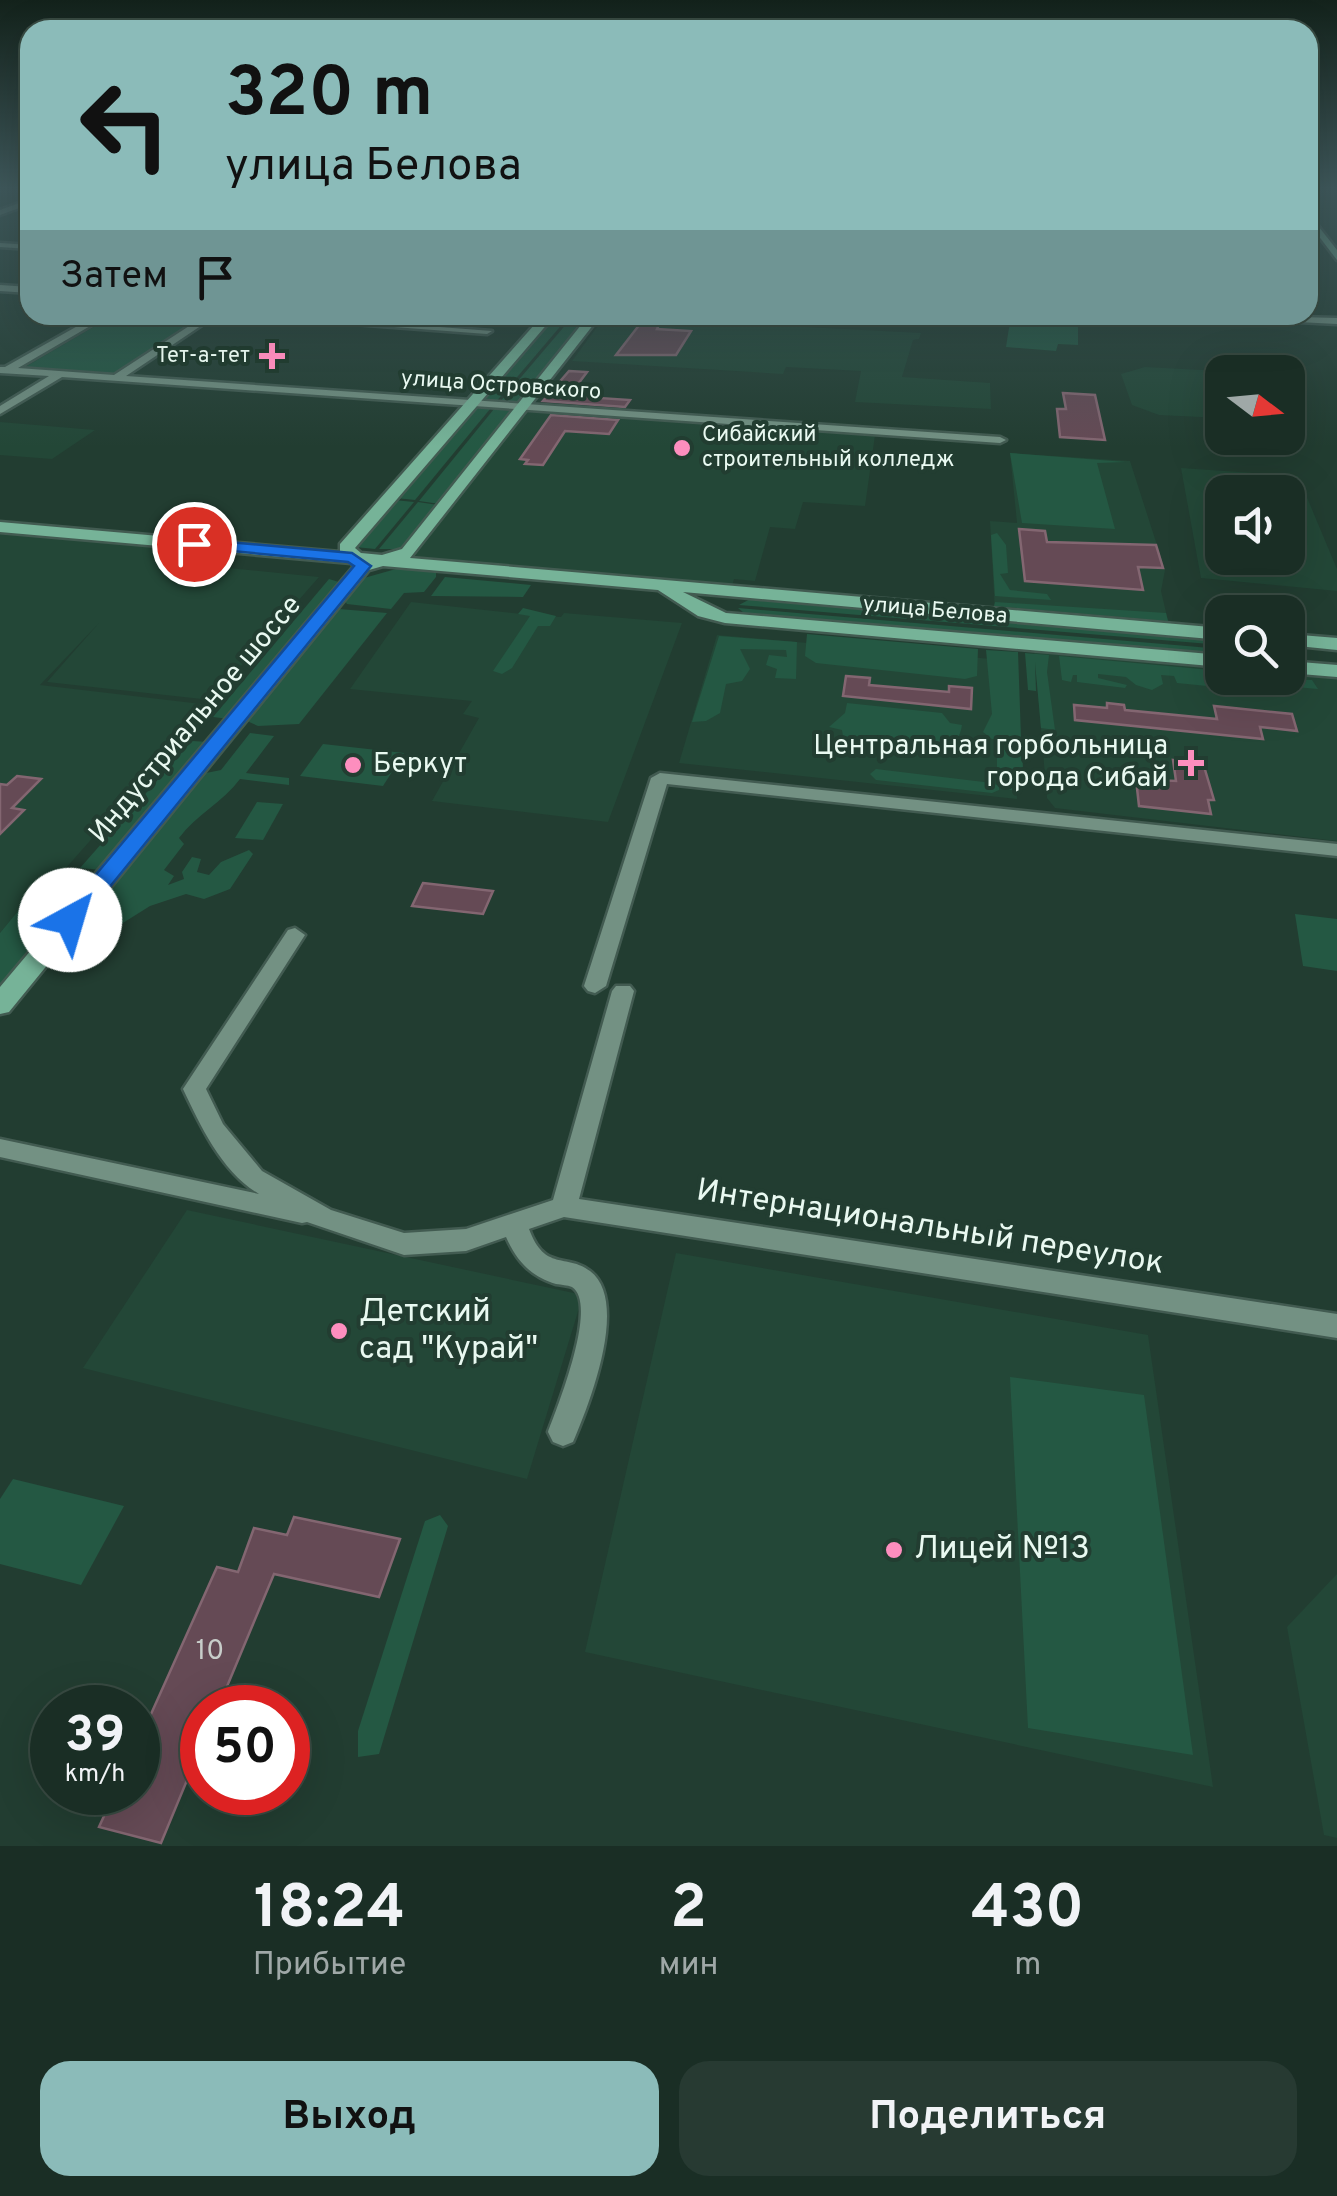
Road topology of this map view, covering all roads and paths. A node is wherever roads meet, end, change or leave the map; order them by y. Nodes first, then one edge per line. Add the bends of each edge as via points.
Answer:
1 (86, 325) edge
2 (197, 325) edge
3 (394, 325) edge
4 (540, 325) edge
5 (587, 325) edge
6 (487, 331) dead end
7 (4, 370) edge
8 (60, 374) junction
9 (116, 378) junction
10 (472, 404) junction
11 (522, 408) junction
12 (0, 411) edge
13 (1000, 440) dead end
14 (0, 527) edge
15 (355, 557) junction
16 (412, 558) junction
17 (699, 596) junction
18 (1205, 633) edge
19 (1305, 641) edge
20 (1337, 644) edge
21 (1205, 660) edge
22 (1305, 668) edge
23 (1337, 671) edge
24 (1337, 850) edge
25 (295, 934) dead end
26 (595, 986) dead end
27 (623, 990) dead end
28 (0, 1005) edge
29 (0, 1148) edge
30 (564, 1207) junction
31 (323, 1218) junction
32 (514, 1224) junction
33 (1337, 1326) edge
34 (563, 1432) dead end

1 - 7 street
2 - 9 street
3 - 6 street
4 - 10 main road, Индустриальное шоссе
5 - 11 main road
7 - 8 street, улица Островского
8 - 9 street, улица Островского
8 - 12 street
9 - 10 street, улица Островского
10 - 11 street, улица Островского
10 - 15 main road, Индустриальное шоссе
11 - 13 street, улица Островского
11 - 16 main road
14 - 15 main road, улица Белова
15 - 16 main road, улица Белова
15 - 28 main road, Индустриальное шоссе
16 - 17 main road, улица Белова
17 - 18 main road, улица Белова
17 - 21 main road, улица Белова via 725,618
19 - 20 main road
22 - 23 main road
24 - 26 street via 660,778
25 - 31 street via 194,1089 214,1130 253,1178
27 - 30 street
29 - 31 street
30 - 32 street, Интернациональный переулок
30 - 33 street, Интернациональный переулок
31 - 32 street, Интернациональный переулок via 404,1244 466,1240
32 - 34 street via 527,1255 580,1278 594,1292 593,1331

